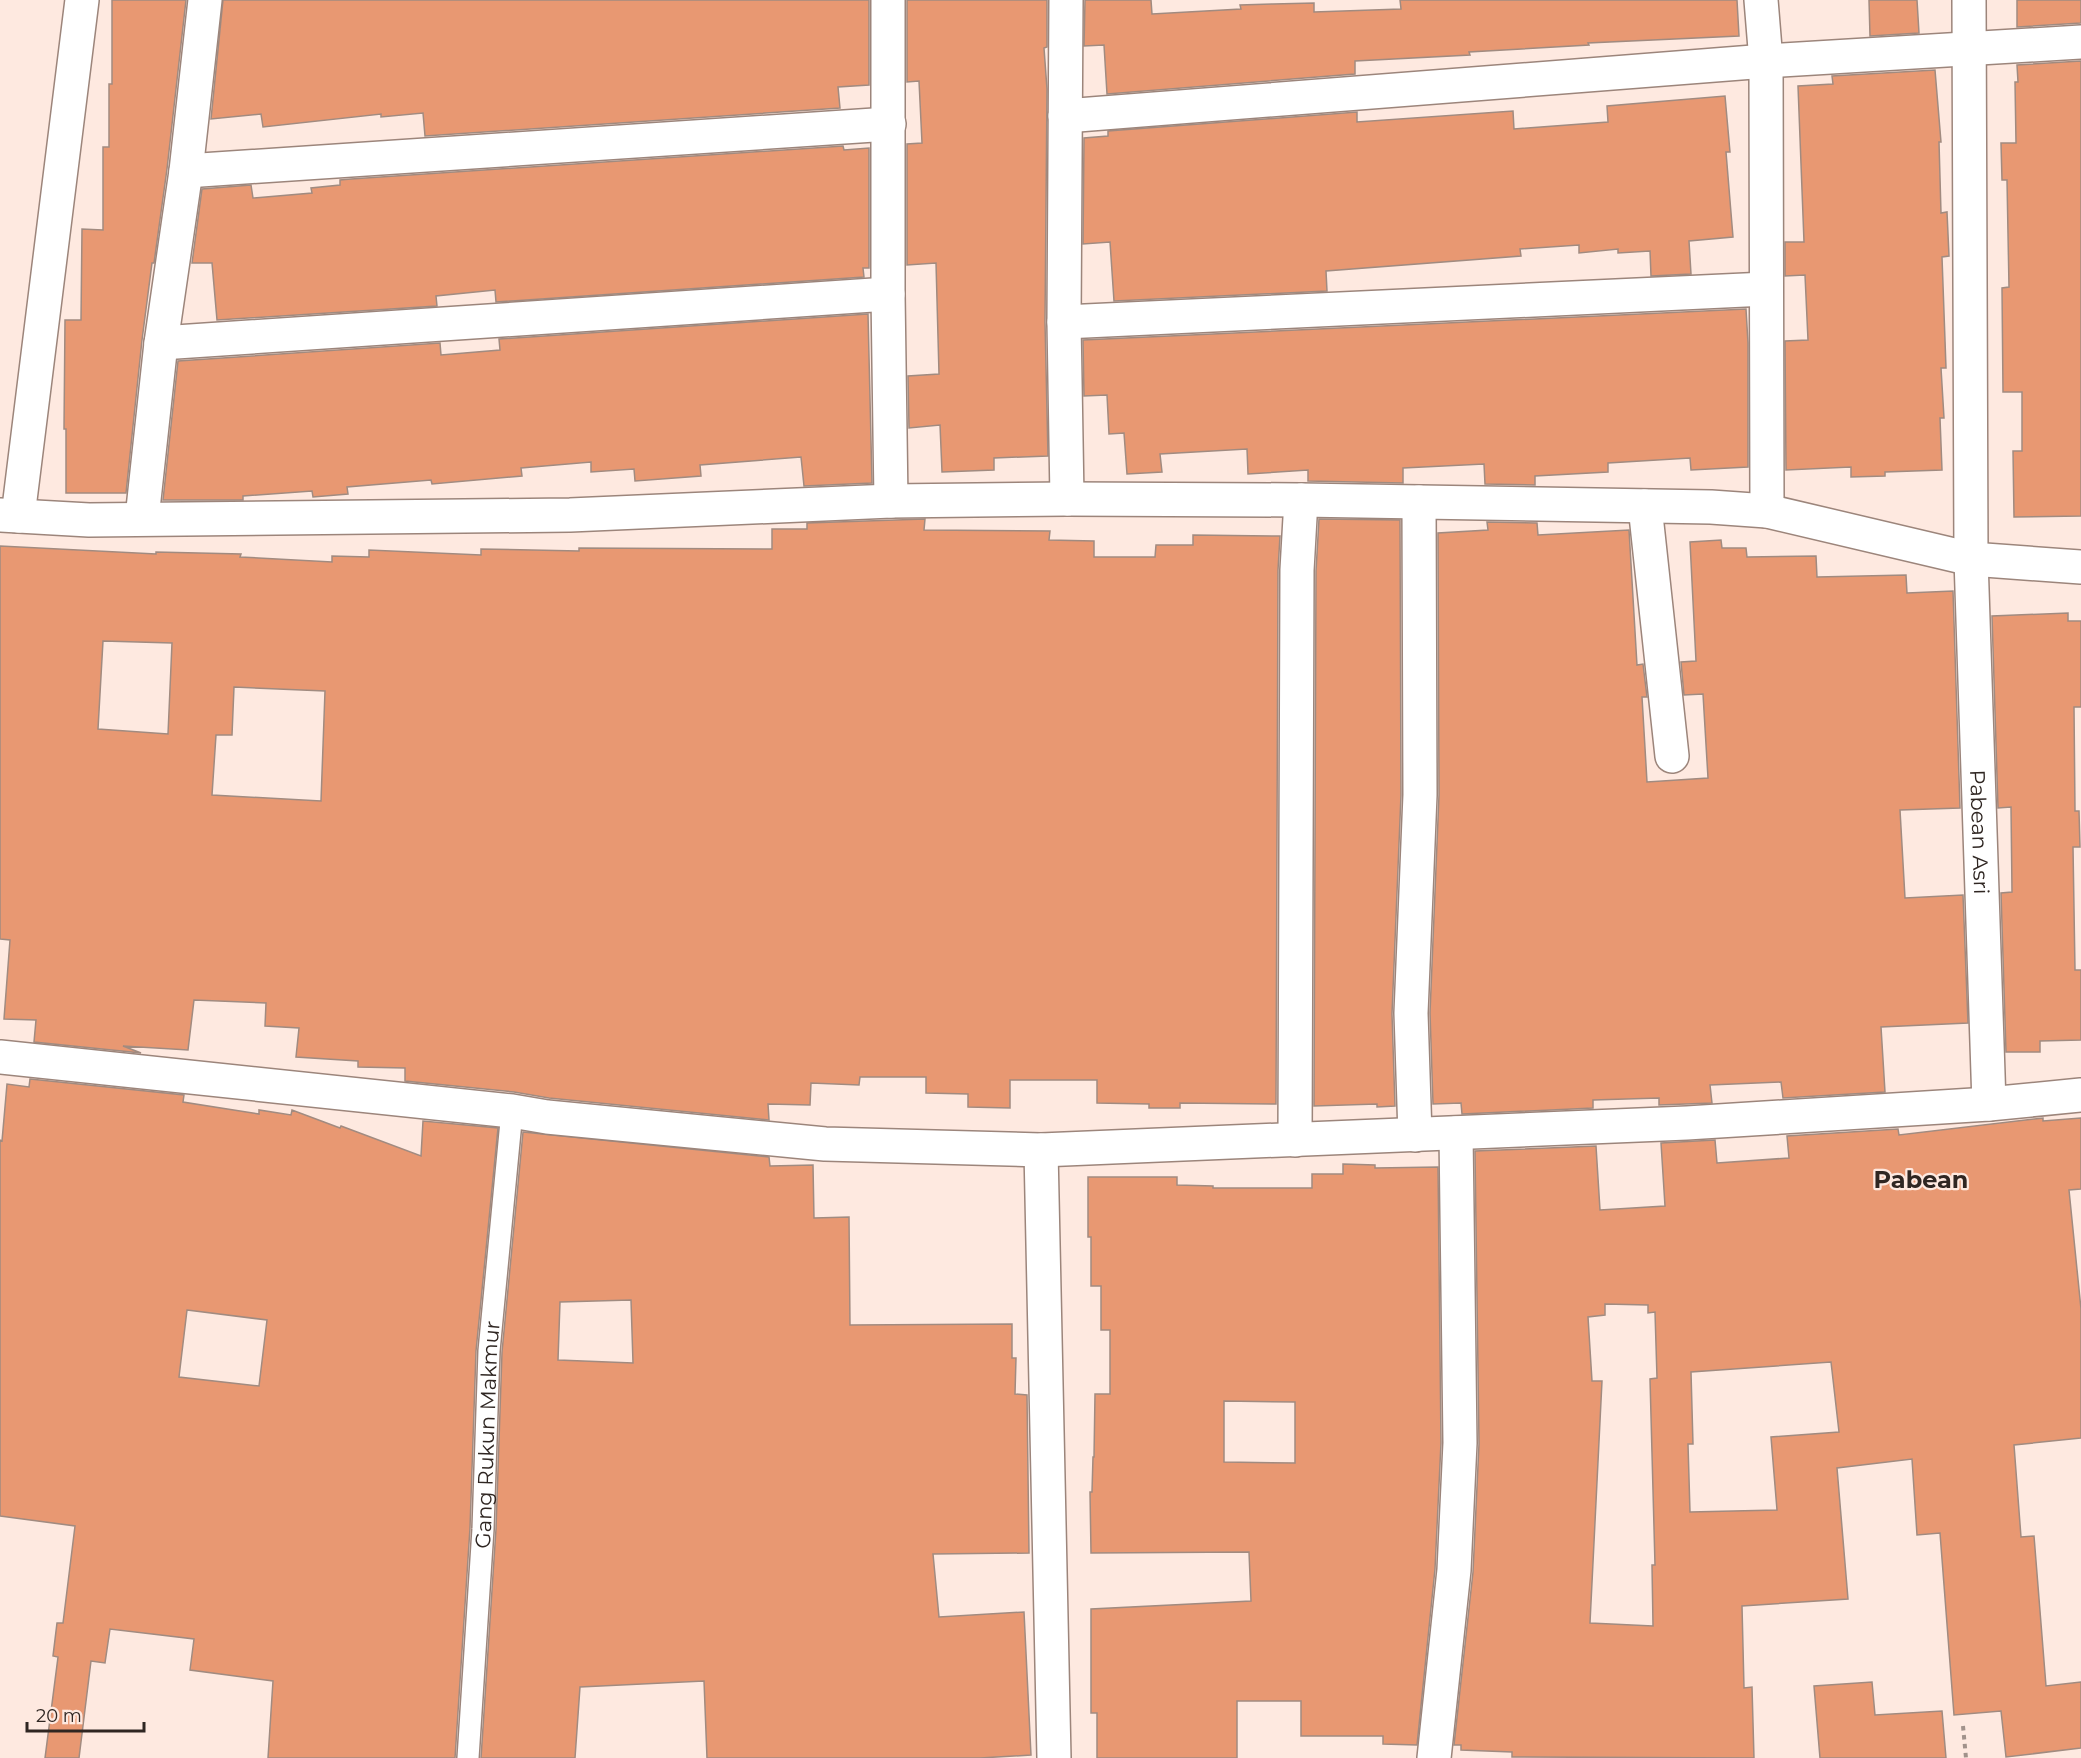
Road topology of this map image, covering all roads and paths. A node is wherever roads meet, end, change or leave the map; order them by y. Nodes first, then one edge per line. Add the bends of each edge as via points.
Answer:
1 (82, 0) edge
2 (205, 0) edge
3 (888, 0) edge
4 (1066, 0) edge
5 (1761, 0) edge
6 (1969, 0) edge
7 (2081, 42) edge
8 (1969, 48) junction
9 (1766, 61) junction
10 (1065, 116) junction
11 (889, 124) junction
12 (186, 171) junction
13 (1766, 289) junction
14 (888, 294) junction
15 (1064, 322) junction
16 (161, 343) junction
17 (1067, 499) junction
18 (1301, 500) junction
19 (891, 501) junction
20 (1419, 502) junction
21 (1645, 506) junction
22 (1767, 511) junction
23 (9, 515) edge
24 (142, 518) junction
25 (1971, 559) junction
26 (2081, 567) edge
27 (1672, 756) dead end
28 (0, 1057) edge
29 (2081, 1095) edge
30 (1989, 1104) junction
31 (512, 1111) junction
32 (1456, 1133) junction
33 (1415, 1135) junction
34 (1295, 1140) junction
35 (1041, 1150) junction
36 (1963, 1726) dead end
37 (468, 1758) edge
38 (1054, 1758) edge
39 (1434, 1758) edge
40 (1966, 1758) edge

1 - 23 street
2 - 12 street
3 - 11 street
4 - 10 street
5 - 9 street
6 - 8 street, Pabean Asri
7 - 8 street
8 - 9 street
8 - 25 street, Pabean Asri
9 - 10 street
9 - 13 street
10 - 15 street
11 - 12 street
11 - 14 street
12 - 16 street
13 - 15 street
13 - 22 street
14 - 16 street
14 - 19 street
15 - 17 street
16 - 24 street
17 - 18 street
17 - 19 street
18 - 20 street
18 - 34 street via 1296,582
19 - 24 street via 570,515
20 - 21 street
20 - 33 street via 1419,795 1411,1013
21 - 22 street
21 - 27 street
22 - 25 street
23 - 24 street via 89,520
25 - 26 street
25 - 30 street, Pabean Asri
28 - 31 street
29 - 30 street
30 - 32 street
31 - 35 street via 825,1144
31 - 37 lane, Gang Rukun Makmur via 489,1351 483,1529
32 - 33 street
32 - 39 street via 1460,1443 1454,1570
33 - 34 street
34 - 35 street
35 - 38 street
36 - 40 path

